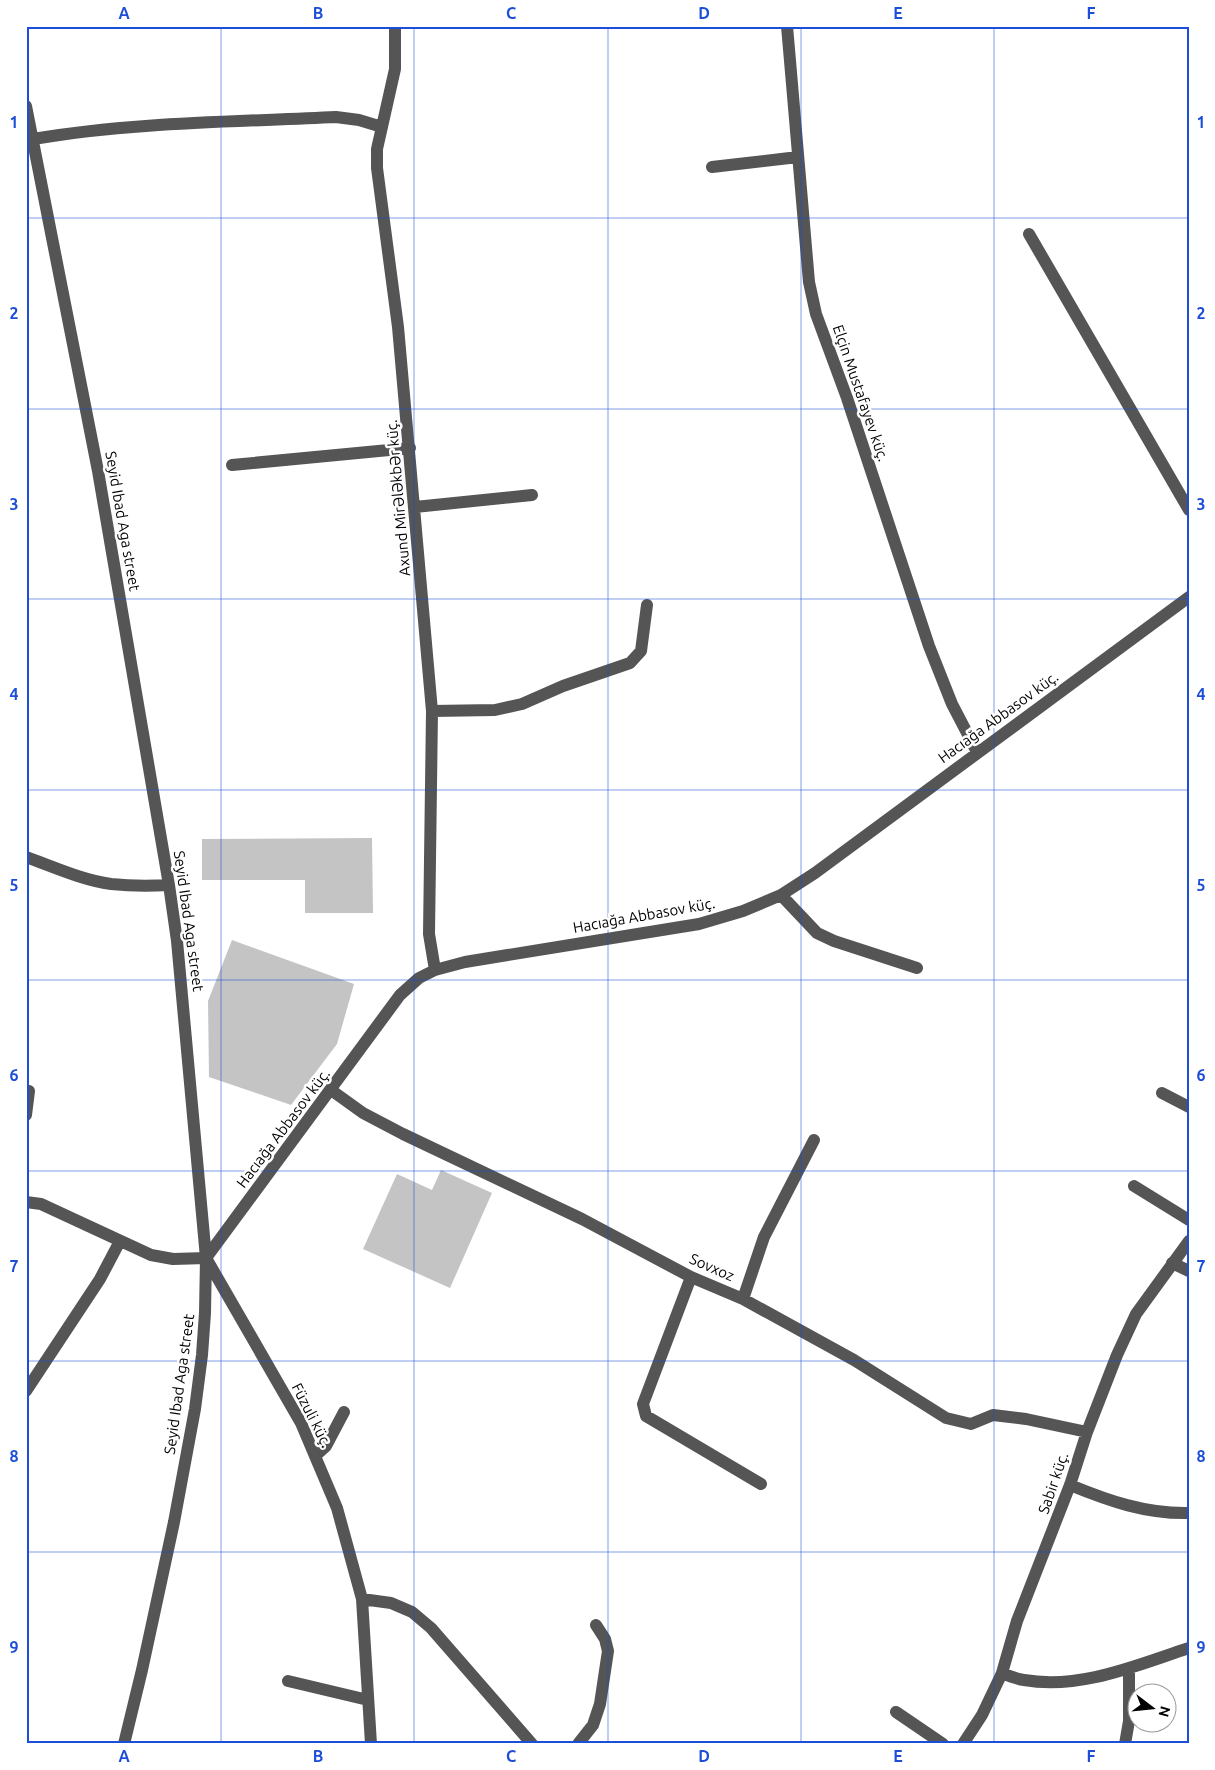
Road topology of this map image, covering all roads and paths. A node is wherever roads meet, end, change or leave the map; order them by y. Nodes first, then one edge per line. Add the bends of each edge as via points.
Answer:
1 (395, 26) edge
2 (787, 26) edge
3 (26, 106) edge
4 (382, 126) junction
5 (33, 139) junction
6 (798, 157) junction
7 (712, 167) dead end
8 (1029, 234) dead end
9 (410, 448) junction
10 (232, 465) dead end
11 (532, 495) dead end
12 (415, 507) junction
13 (1189, 510) edge
14 (1189, 597) edge
15 (647, 605) dead end
16 (432, 711) junction
17 (976, 752) junction
18 (26, 857) edge
19 (169, 885) junction
20 (781, 895) junction
21 (917, 968) dead end
22 (435, 970) junction
23 (331, 1090) junction
24 (29, 1091) dead end
25 (1162, 1093) dead end
26 (1189, 1107) edge
27 (26, 1115) edge
28 (814, 1140) dead end
29 (1134, 1186) dead end
30 (26, 1202) edge
31 (1189, 1220) edge
32 (120, 1241) junction
33 (1189, 1241) edge
34 (206, 1258) junction
35 (1172, 1263) junction
36 (1189, 1271) edge
37 (691, 1276) junction
38 (743, 1299) junction
39 (26, 1391) edge
40 (344, 1412) dead end
41 (1087, 1432) junction
42 (315, 1456) junction
43 (761, 1484) dead end
44 (1070, 1485) junction
45 (1189, 1513) edge
46 (362, 1599) junction
47 (596, 1625) dead end
48 (1189, 1648) edge
49 (1129, 1668) junction
50 (1002, 1673) junction
51 (288, 1681) dead end
52 (368, 1700) junction
53 (896, 1712) dead end
54 (124, 1744) edge
55 (371, 1744) edge
56 (532, 1744) edge
57 (578, 1744) edge
58 (942, 1744) edge
59 (963, 1744) edge
60 (1125, 1744) edge

1 - 4 street, Axund Mirələkbər küç. via 395,69
2 - 6 street, Elçin Mustafayev küç.
3 - 5 street, Seyid Ibad Aga street
4 - 5 street via 336,117 117,128
4 - 9 street, Axund Mirələkbər küç. via 376,168 398,327
5 - 19 street, Seyid Ibad Aga street via 99,480
6 - 7 street
6 - 17 street, Elçin Mustafayev küç. via 809,282 816,314 930,646 952,704
8 - 13 street
9 - 10 street
9 - 12 street, Axund Mirələkbər küç.
11 - 12 street
12 - 16 street, Axund Mirələkbər küç.
14 - 17 street, Hacıağa Abbasov küç.
15 - 16 street via 641,651 630,663 522,704 495,710
16 - 22 street, Axund Mirələkbər küç. via 430,934
17 - 20 street, Hacıağa Abbasov küç.
18 - 19 street via 78,877 110,884
19 - 34 street, Seyid Ibad Aga street via 178,941
20 - 21 street via 818,933
20 - 22 street, Hacıağa Abbasov küç. via 699,924 465,962
22 - 23 street, Hacıağa Abbasov küç. via 419,978 400,996
23 - 34 street, Hacıağa Abbasov küç.
23 - 37 street, Sovxoz via 363,1113 403,1134 582,1219
24 - 27 street
25 - 26 street
28 - 38 street via 764,1237
29 - 31 street
30 - 32 street via 41,1204
32 - 34 street via 173,1259
32 - 39 street via 100,1279
33 - 35 street, Sabir küç.
34 - 42 street, Füzuli küç. via 301,1423
34 - 54 street, Seyid Ibad Aga street via 203,1346 195,1409 170,1541
35 - 36 street
35 - 41 street, Sabir küç. via 1136,1314
37 - 38 street, Sovxoz
37 - 43 street via 642,1404 646,1416
38 - 41 street, Sovxoz via 854,1360 946,1418 971,1424 993,1415
40 - 42 street via 326,1446
41 - 44 street, Sabir küç.
42 - 46 street, Füzuli küç. via 337,1508
44 - 45 street via 1142,1510
44 - 50 street, Sabir küç. via 1017,1621
46 - 52 street, Füzuli küç.
46 - 56 street via 391,1603 412,1612 431,1628
47 - 57 street via 608,1651 600,1704 593,1725
48 - 49 street
49 - 50 street via 1087,1679 1053,1682 1023,1680
49 - 60 street via 1129,1721
50 - 59 street, Sabir küç. via 982,1715
51 - 52 street
52 - 55 street, Füzuli küç.
53 - 58 street

